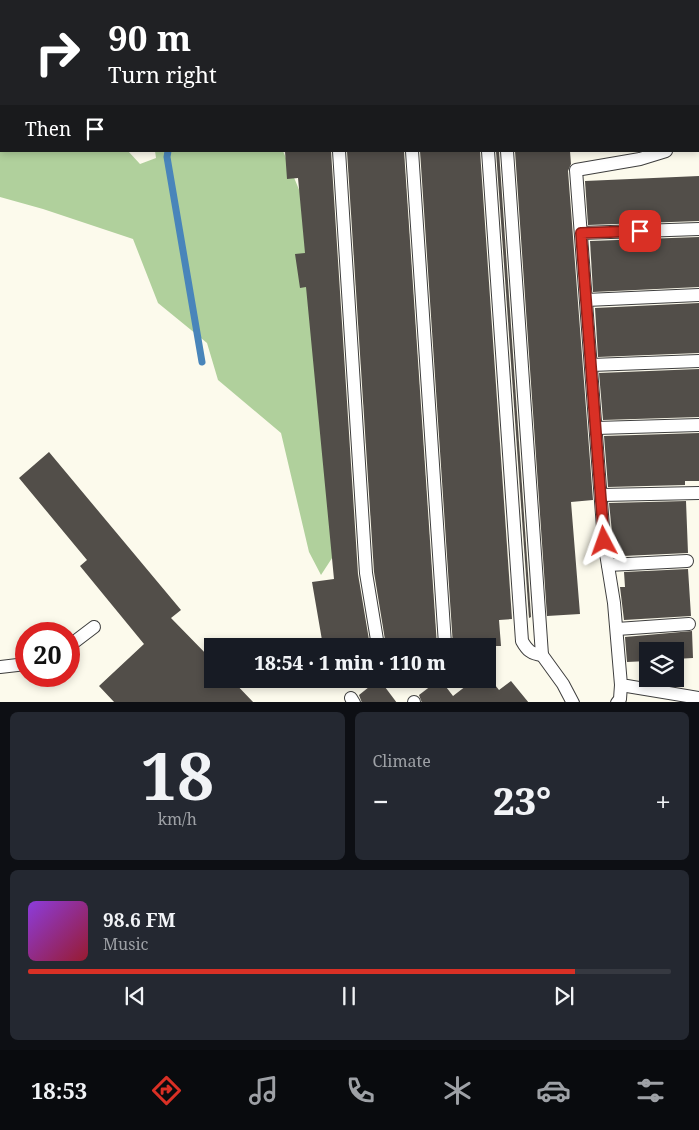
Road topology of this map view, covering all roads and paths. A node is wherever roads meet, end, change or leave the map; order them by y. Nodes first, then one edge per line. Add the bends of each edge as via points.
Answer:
1 (339, 152) edge
2 (412, 152) edge
3 (488, 152) edge
4 (507, 152) edge
5 (663, 152) edge
6 (699, 229) edge
7 (581, 233) junction
8 (699, 295) edge
9 (586, 300) junction
10 (699, 361) edge
11 (591, 365) junction
12 (699, 425) edge
13 (596, 428) junction
14 (699, 493) edge
15 (601, 495) junction
16 (687, 562) dead end
17 (608, 565) junction
18 (689, 624) dead end
19 (94, 627) dead end
20 (616, 629) junction
21 (80, 638) edge
22 (377, 638) edge
23 (445, 638) edge
24 (542, 655) junction
25 (15, 665) edge
26 (0, 667) edge
27 (621, 685) junction
28 (699, 698) edge
29 (573, 702) edge
30 (617, 702) edge

1 - 22 lane via 366,573
2 - 23 lane
3 - 24 lane via 522,641 532,652
4 - 24 lane
5 - 7 lane via 576,170
6 - 7 lane
7 - 9 lane
8 - 9 lane
9 - 11 lane
10 - 11 lane
11 - 13 lane
12 - 13 lane
13 - 15 lane
14 - 15 lane
15 - 17 lane
16 - 17 lane
17 - 20 lane
18 - 20 lane
19 - 21 lane
20 - 27 lane
24 - 29 lane
25 - 26 lane
27 - 28 lane
27 - 30 lane

